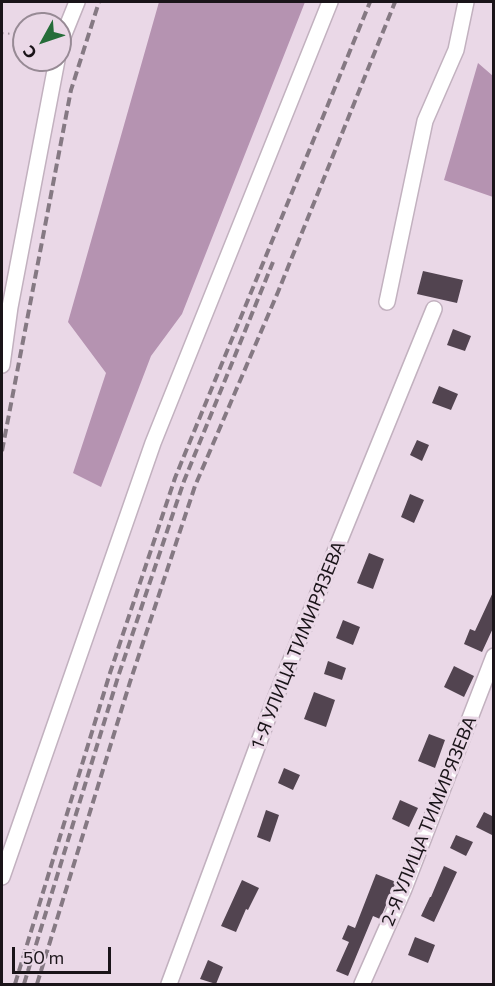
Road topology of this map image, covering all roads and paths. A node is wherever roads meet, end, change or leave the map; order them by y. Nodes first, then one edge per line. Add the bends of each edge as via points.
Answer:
1 (330, 2) edge
2 (466, 2) edge
3 (55, 72) edge
4 (387, 302) dead end
5 (434, 309) dead end
6 (2, 365) edge
7 (494, 656) edge
8 (2, 877) edge
9 (169, 984) edge
10 (362, 984) edge

1 - 8 street via 153,443
2 - 4 street via 456,50 425,121
3 - 6 street
5 - 9 street, 1-Я УЛИЦА ТИМИРЯЗЕВА via 273,704
7 - 10 street, 2-Я УЛИЦА ТИМИРЯЗЕВА via 404,889

